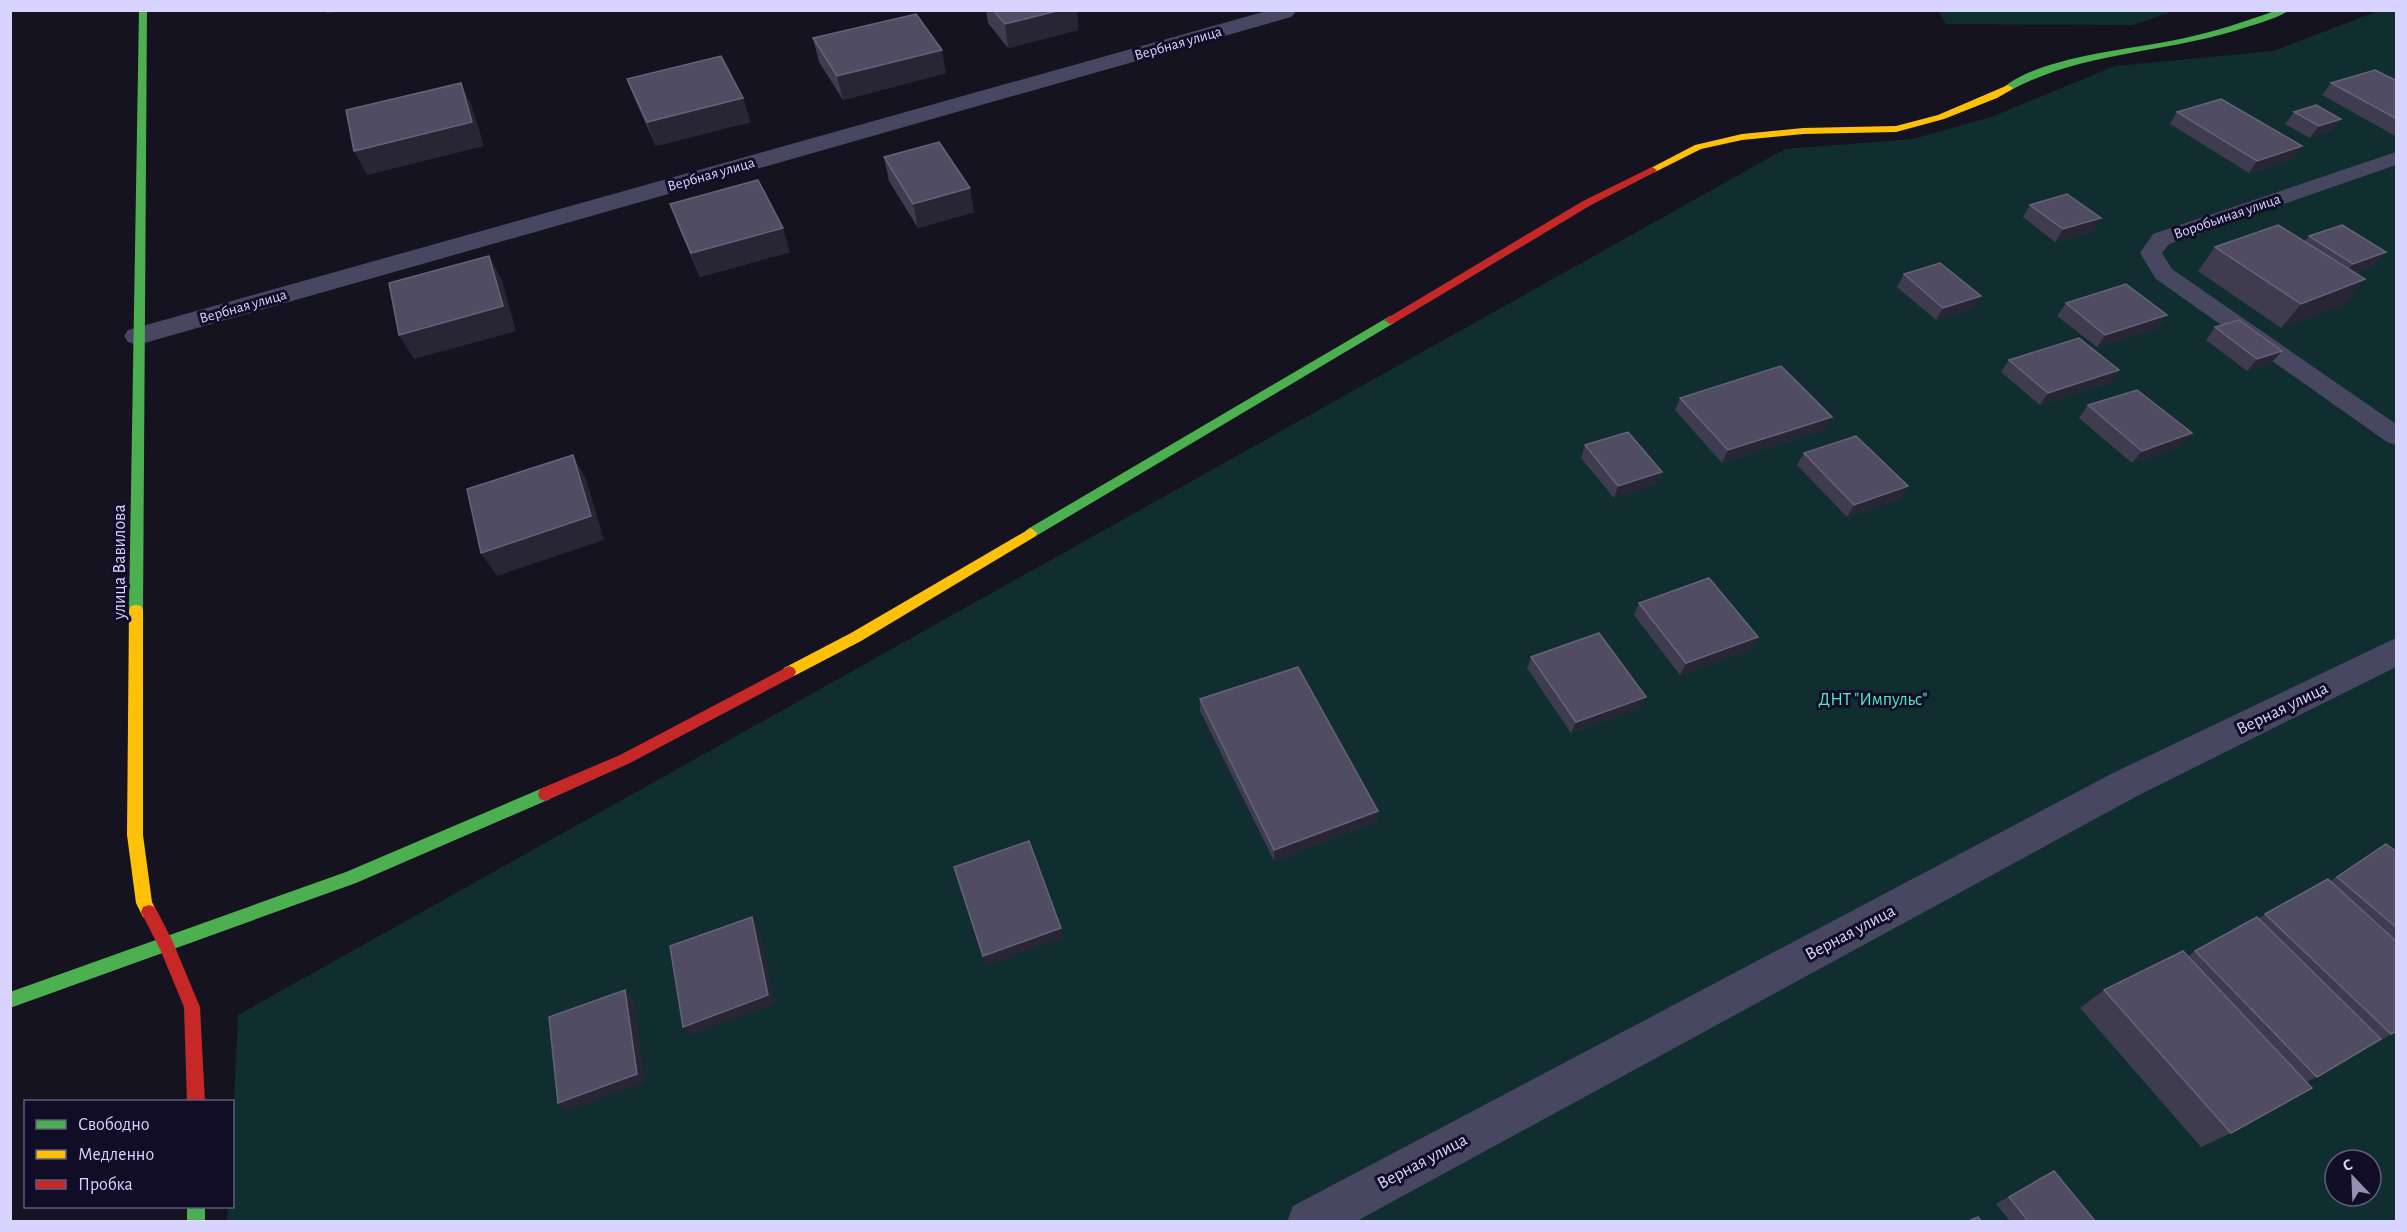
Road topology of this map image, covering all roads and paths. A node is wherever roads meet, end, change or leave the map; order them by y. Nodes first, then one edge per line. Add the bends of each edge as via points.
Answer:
1 (143, 10) edge
2 (2286, 10) edge
3 (1284, 13) dead end
4 (2397, 158) edge
5 (138, 336) junction
6 (2397, 436) edge
7 (2397, 652) edge
8 (166, 945) junction
9 (10, 1000) edge
10 (196, 1100) edge
11 (1309, 1221) edge

1 - 5 street, улица Вавилова
2 - 8 street via 2181,42 2061,64 1962,109 1896,129 1803,131 1742,137 1698,147 1587,203 855,637 625,759 350,878
3 - 5 street, Вербная улица
4 - 6 lane, Воробьиная улица via 2161,239 2151,253 2164,274
5 - 8 street, улица Вавилова via 135,835 144,903
7 - 11 street, Верная улица via 2126,784
8 - 9 street
8 - 10 street, улица Вавилова via 192,1006

